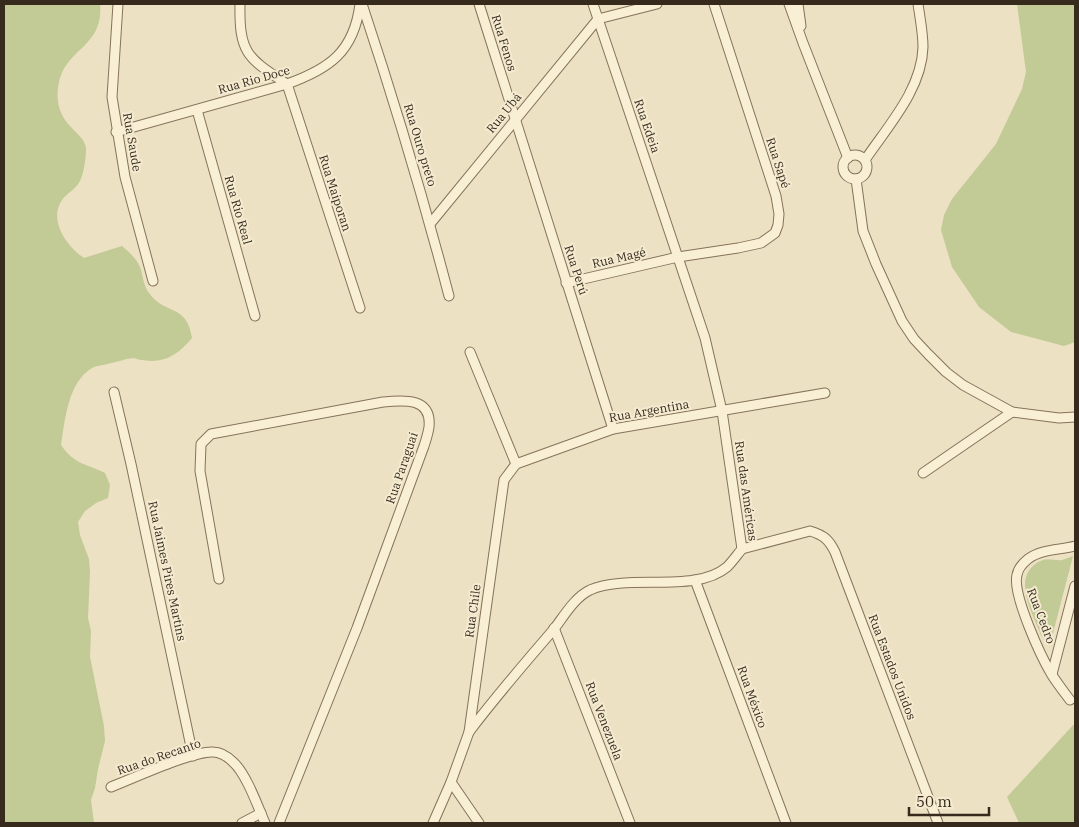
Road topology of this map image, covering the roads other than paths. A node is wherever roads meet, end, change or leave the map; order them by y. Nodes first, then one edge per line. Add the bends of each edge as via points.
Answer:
1 (118, 4) edge
2 (240, 4) edge
3 (361, 4) edge
4 (479, 4) edge
5 (593, 4) edge
6 (657, 4) edge
7 (714, 4) edge
8 (789, 4) edge
9 (798, 4) edge
10 (918, 4) edge
11 (598, 19) junction
12 (803, 44) junction
13 (287, 84) junction
14 (197, 110) junction
15 (515, 119) junction
16 (116, 132) junction
17 (848, 158) junction
18 (865, 160) junction
19 (856, 179) junction
20 (430, 224) junction
21 (678, 256) junction
22 (153, 281) dead end
23 (566, 283) junction
24 (449, 296) dead end
25 (360, 308) dead end
26 (255, 316) dead end
27 (470, 352) dead end
28 (114, 392) dead end
29 (825, 393) dead end
30 (722, 411) junction
31 (1012, 412) junction
32 (1075, 418) edge
33 (613, 429) junction
34 (516, 464) junction
35 (923, 473) dead end
36 (1075, 546) edge
37 (742, 549) junction
38 (219, 579) dead end
39 (696, 580) junction
40 (1075, 586) edge
41 (554, 628) junction
42 (1052, 674) junction
43 (1070, 700) dead end
44 (469, 732) junction
45 (193, 756) junction
46 (451, 782) junction
47 (110, 787) dead end
48 (261, 813) junction
49 (242, 823) edge
50 (265, 823) edge
51 (279, 823) edge
52 (433, 823) edge
53 (479, 823) edge
54 (630, 823) edge
55 (786, 823) edge
56 (938, 823) edge

1 - 16 street, Rua Saude via 112,97
2 - 13 street via 245,48 260,66
3 - 13 street, Rua Rio Doce via 351,37 339,54 311,75
3 - 20 street, Rua Ouro preto via 387,78
4 - 15 street, Rua Fenos
5 - 11 street, Rua Edeia
6 - 11 street
7 - 21 street, Rua Sapé via 776,196 778,225 775,233 761,243
8 - 12 street
9 - 12 street
10 - 18 street via 923,46 917,76 907,98
11 - 15 street, Rua Ubá
11 - 21 street, Rua Edeia
12 - 17 street
13 - 14 street, Rua Rio Doce
13 - 25 street, Rua Maiporan
14 - 16 street, Rua Rio Doce
14 - 26 street, Rua Rio Real
15 - 20 street, Rua Ubá
15 - 23 street, Rua Perú
16 - 22 street, Rua Saude
17 - 18 street via 857,155
17 - 19 street via 844,172
18 - 19 street via 867,170
19 - 31 street via 863,231 902,321 914,339 946,372
20 - 24 street, Rua Ouro preto
21 - 23 street, Rua Magé
21 - 30 street, Rua das Américas via 705,338
23 - 33 street, Rua Perú
27 - 34 street
28 - 45 street, Rua Jaimes Pires Martins
29 - 30 street, Rua Argentina
30 - 33 street, Rua Argentina
30 - 37 street, Rua das Américas
31 - 32 street
31 - 35 street
33 - 34 street, Rua Argentina
34 - 44 street, Rua Chile via 504,480
36 - 42 street, Rua Cedro via 1035,554 1026,560 1017,574 1018,596
37 - 39 street, Rua das Américas via 726,568
37 - 56 street, Rua Estados Unidos via 810,531 829,540
38 - 51 street, Rua Paraguai via 200,471 201,444 211,434 383,402 410,400 422,406 428,415 429,427 424,446 357,628
39 - 41 street, Rua das Américas via 616,583 599,587 580,598
39 - 55 street, Rua México
40 - 42 street, Rua Cedro
41 - 44 street, Rua das Américas
41 - 54 street, Rua Venezuela
42 - 43 street, Rua Cedro
44 - 46 street
45 - 47 street, Rua do Recanto
45 - 48 street, Rua do Recanto via 213,752 233,761 242,772
46 - 52 street
46 - 53 street
48 - 49 street
48 - 50 street, Rua do Recanto

